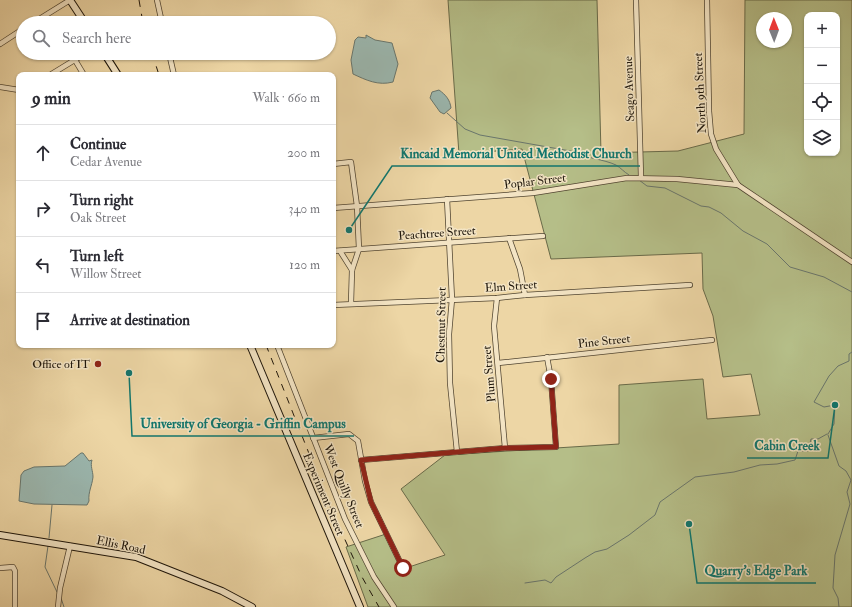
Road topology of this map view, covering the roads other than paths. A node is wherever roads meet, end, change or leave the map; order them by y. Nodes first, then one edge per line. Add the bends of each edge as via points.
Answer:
1 (70, 0) edge
2 (157, 0) edge
3 (636, 0) edge
4 (707, 0) edge
5 (44, 16) edge
6 (80, 16) edge
7 (160, 16) edge
8 (16, 34) edge
9 (0, 44) edge
10 (74, 60) joint
11 (108, 60) edge
12 (171, 60) edge
13 (55, 72) edge
14 (82, 72) edge
15 (116, 72) edge
16 (173, 72) edge
17 (0, 87) edge
18 (16, 90) edge
19 (336, 164) edge
20 (641, 177) junction
21 (738, 185) junction
22 (447, 200) junction
23 (356, 206) junction
24 (336, 208) edge
25 (543, 236) dead end
26 (509, 238) junction
27 (450, 242) junction
28 (359, 249) junction
29 (336, 251) edge
30 (340, 251) junction
31 (852, 262) edge
32 (352, 270) junction
33 (690, 285) dead end
34 (525, 295) junction
35 (497, 298) junction
36 (452, 299) junction
37 (351, 303) junction
38 (336, 305) edge
39 (712, 340) dead end
40 (251, 348) edge
41 (278, 348) edge
42 (547, 357) junction
43 (498, 363) junction
44 (313, 438) junction
45 (505, 448) junction
46 (458, 452) junction
47 (361, 460) junction
48 (0, 535) edge
49 (70, 546) junction
50 (0, 568) edge
51 (403, 568) dead end
52 (15, 607) edge
53 (58, 607) edge
54 (252, 607) edge
55 (360, 607) edge
56 (394, 607) edge

1 - 5 street
1 - 6 main road
2 - 7 street
3 - 20 street, Seago Avenue
4 - 21 street, North 9th Street via 711,134 716,149
8 - 9 street
10 - 13 street
10 - 14 street
11 - 15 main road
12 - 16 street
17 - 18 street
19 - 23 street via 351,162
20 - 21 street, Poplar Street
20 - 22 street, Poplar Street via 533,193
21 - 31 street, North 9th Street
22 - 23 street, Poplar Street
22 - 27 street, Chestnut Street
23 - 24 street, Poplar Street
23 - 28 street
25 - 26 street, Peachtree Street
26 - 27 street, Peachtree Street
26 - 34 street via 520,269
27 - 28 street, Peachtree Street
27 - 36 street, Chestnut Street
28 - 30 street, Peachtree Street
28 - 32 street
29 - 30 street, Peachtree Street
30 - 32 street
32 - 37 street
33 - 34 street, Elm Street
34 - 35 street, Elm Street
35 - 36 street, Elm Street
35 - 43 street, Plum Street via 494,326
36 - 37 street, Elm Street
36 - 46 street, Chestnut Street via 449,334 450,384
37 - 38 street, Elm Street
39 - 42 street, Pine Street
40 - 55 main road, Experiment Street
41 - 44 street, West Quilly Street
42 - 43 street, Pine Street
42 - 45 street via 556,447
43 - 45 street, Plum Street
44 - 47 street via 349,434 358,441
44 - 56 street, West Quilly Street via 359,549
45 - 46 street
46 - 47 street
47 - 51 street via 371,502
48 - 49 main road, Ellis Road
49 - 53 street
49 - 54 main road, Ellis Road via 136,557 222,591
50 - 52 street via 9,566 15,571

